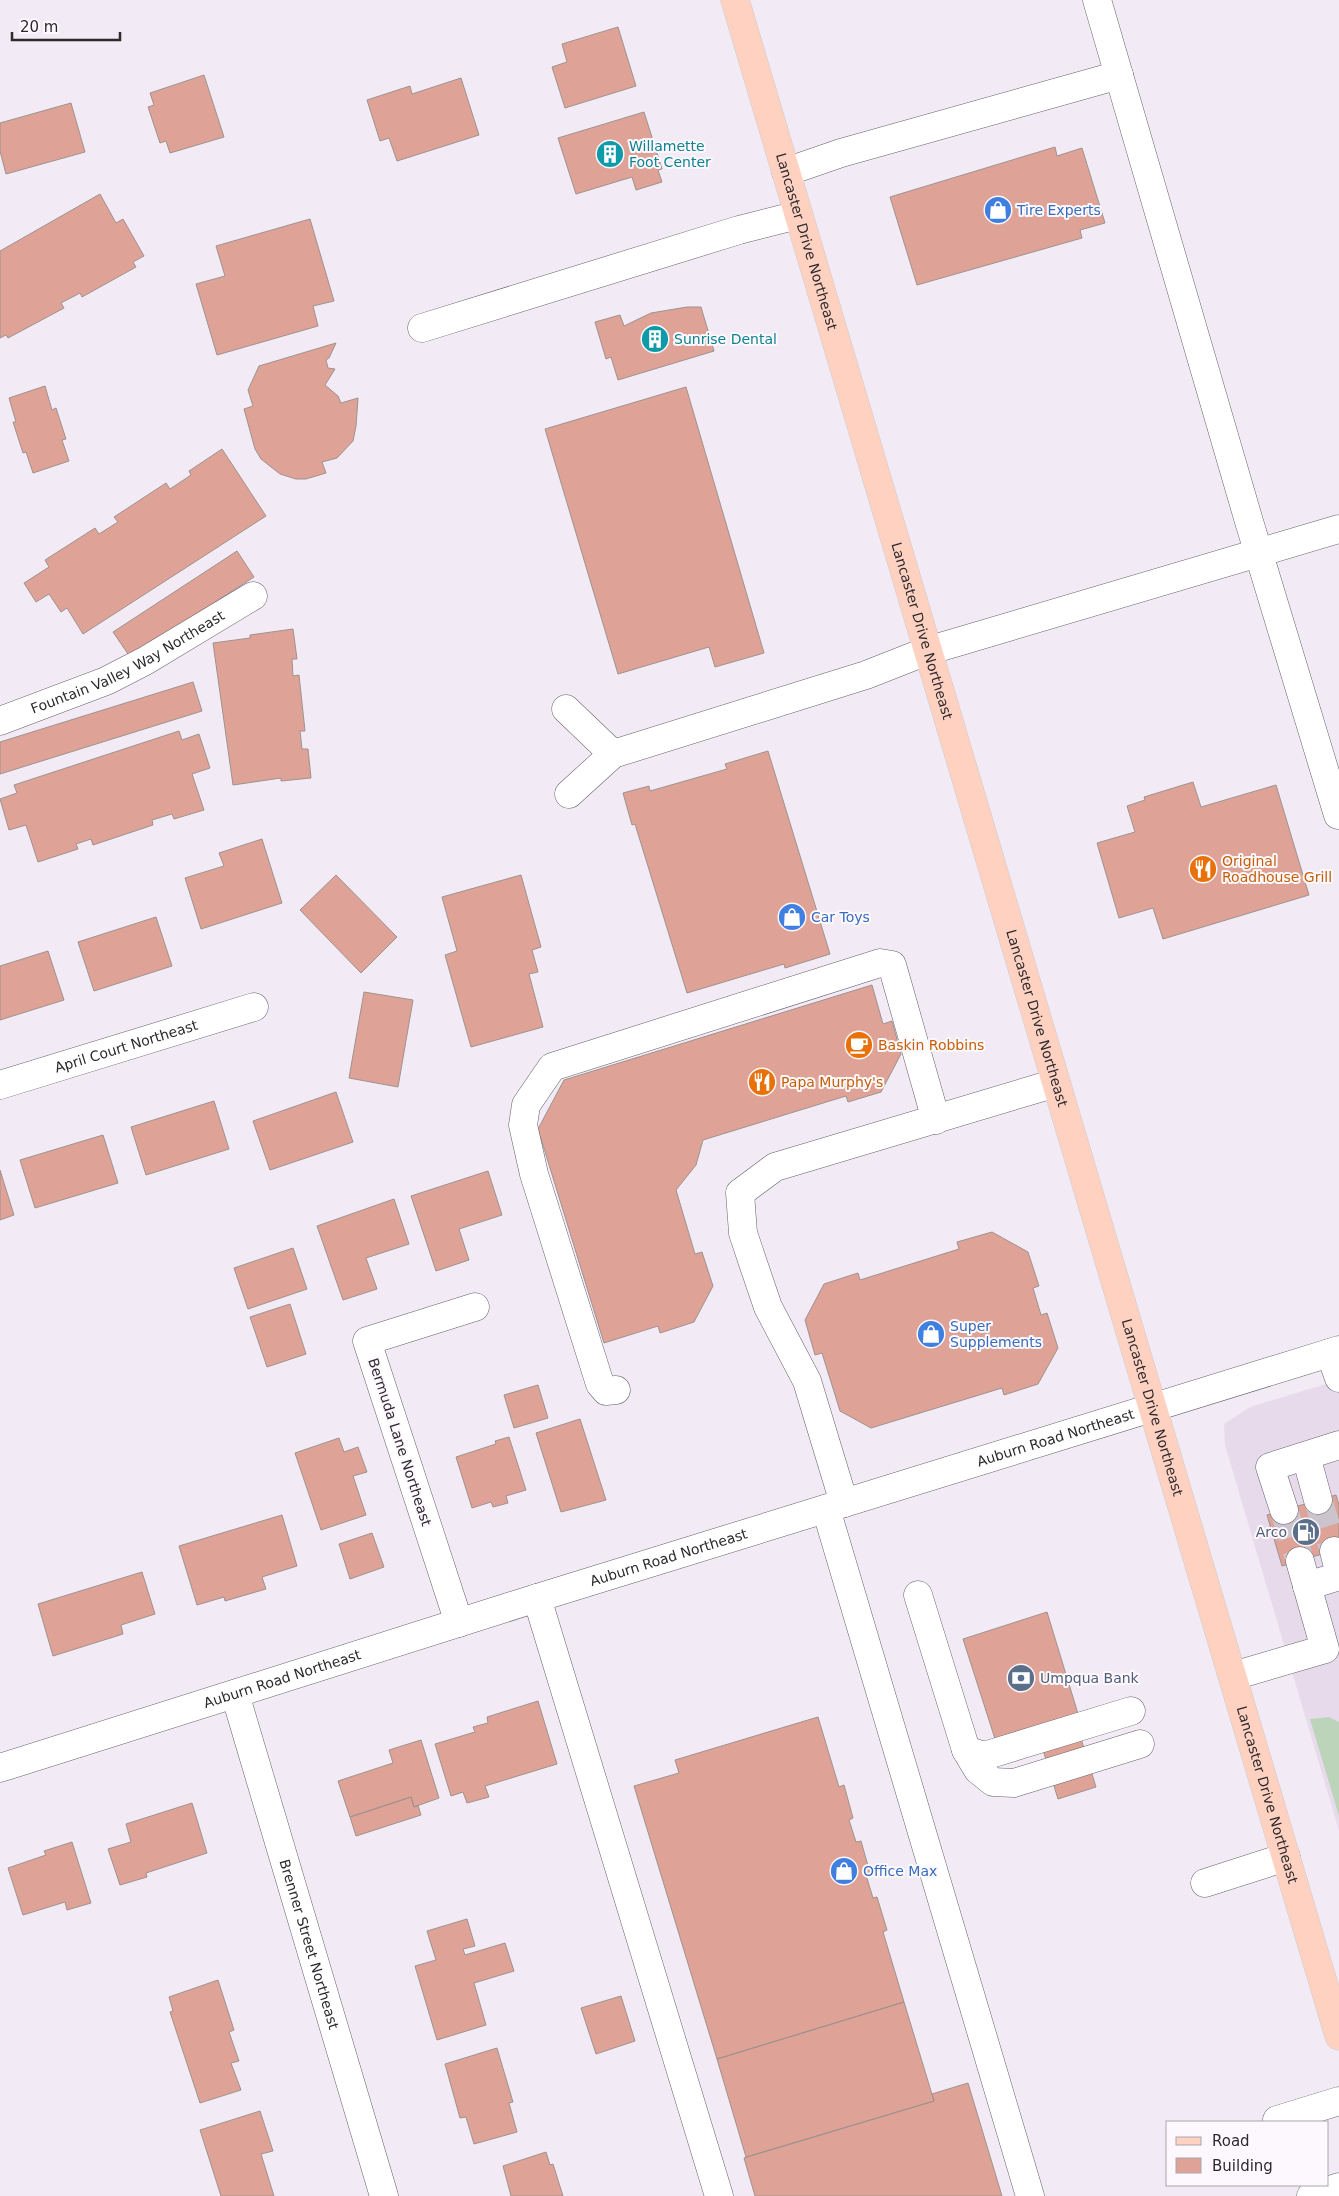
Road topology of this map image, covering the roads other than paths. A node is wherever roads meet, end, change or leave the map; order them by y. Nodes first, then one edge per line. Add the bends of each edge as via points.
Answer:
1 (735, 0) edge
2 (1097, 0) edge
3 (1120, 76) junction
4 (786, 172) junction
5 (798, 215) junction
6 (422, 328) dead end
7 (1339, 529) edge
8 (1259, 553) junction
9 (253, 596) dead end
10 (928, 651) junction
11 (566, 709) dead end
12 (0, 720) edge
13 (613, 754) junction
14 (569, 794) dead end
15 (1338, 814) edge
16 (254, 1007) dead end
17 (1056, 1083) junction
18 (0, 1085) edge
19 (936, 1120) junction
20 (475, 1306) dead end
21 (1336, 1360) edge
22 (616, 1390) dead end
23 (1152, 1407) junction
24 (1339, 1445) edge
25 (1306, 1456) junction
26 (1318, 1500) tunnel mouth
27 (835, 1506) junction
28 (1284, 1510) tunnel mouth
29 (1337, 1566) edge
30 (918, 1595) dead end
31 (537, 1598) junction
32 (460, 1623) junction
33 (1233, 1676) junction
34 (235, 1694) junction
35 (966, 1750) junction
36 (0, 1768) edge
37 (1286, 1857) junction
38 (1205, 1883) dead end
39 (1339, 2036) edge
40 (1339, 2100) edge
41 (1277, 2120) dead end
42 (1339, 2187) edge
43 (384, 2196) edge
44 (719, 2196) edge
45 (1030, 2196) edge
46 (1311, 2196) edge

1 - 4 main road, Lancaster Drive Northeast
2 - 3 street
3 - 4 street
3 - 8 street
4 - 5 main road, Lancaster Drive Northeast
5 - 6 street via 739,230
5 - 10 main road, Lancaster Drive Northeast
7 - 8 street
8 - 10 street
8 - 15 street
9 - 12 street, Fountain Valley Way Northeast via 106,681
10 - 13 street via 866,676
10 - 17 main road, Lancaster Drive Northeast
11 - 13 street
13 - 14 street
16 - 18 street, April Court Northeast
17 - 19 street
17 - 23 main road, Lancaster Drive Northeast
19 - 22 street via 892,965 880,963 552,1067 526,1105 523,1125 534,1174 600,1384 606,1391
19 - 27 street via 776,1167 740,1193 743,1233 768,1308 807,1381
20 - 32 street, Bermuda Lane Northeast via 367,1341
21 - 23 street, Auburn Road Northeast
23 - 27 street, Auburn Road Northeast
23 - 33 main road, Lancaster Drive Northeast
24 - 25 street
25 - 26 street
25 - 28 street via 1270,1468
27 - 31 street, Auburn Road Northeast
27 - 45 street
29 - 33 street via 1303,1574 1325,1649
30 - 35 street
31 - 32 street, Auburn Road Northeast
31 - 44 street
32 - 34 street, Auburn Road Northeast
33 - 37 main road, Lancaster Drive Northeast
34 - 36 street, Auburn Road Northeast
34 - 43 street, Brenner Street Northeast
35 - 35 street via 978,1770 993,1782 1014,1783 1136,1728 984,1756
37 - 38 street
37 - 39 main road, Lancaster Drive Northeast
40 - 41 street
42 - 46 street

